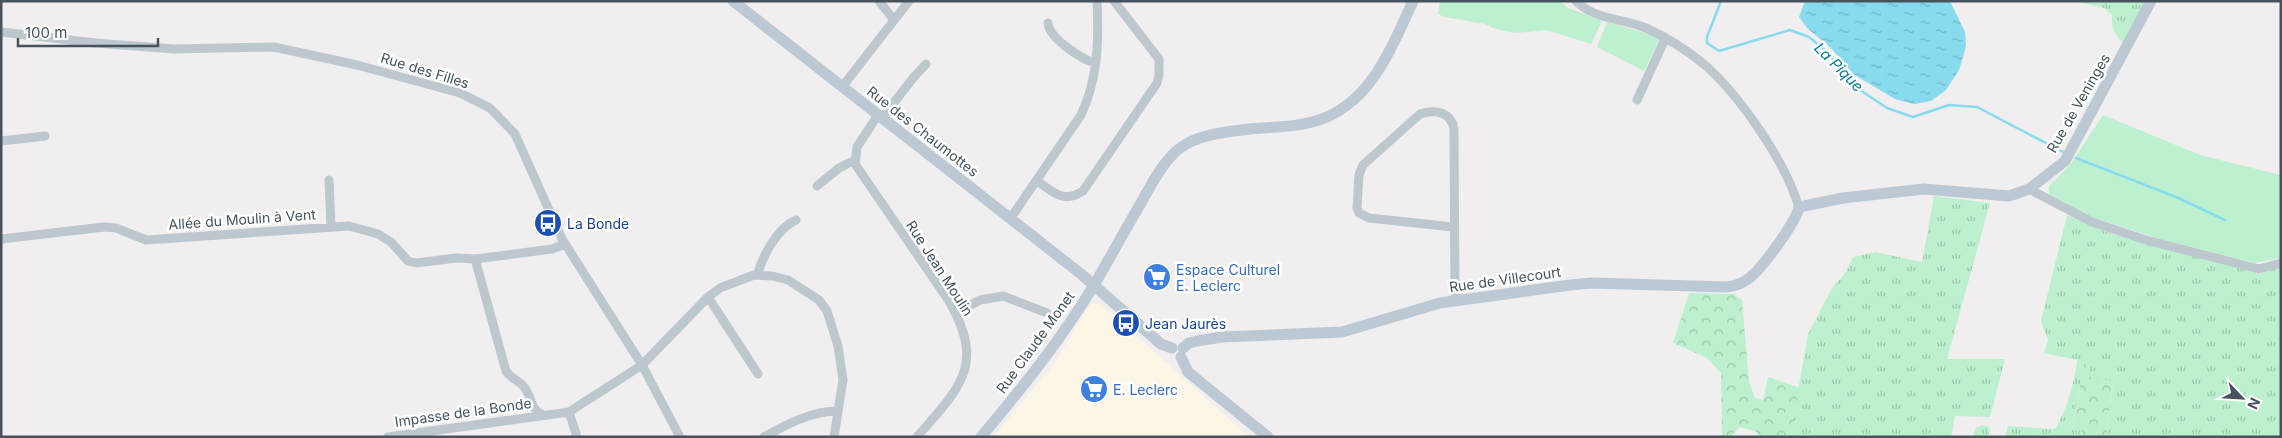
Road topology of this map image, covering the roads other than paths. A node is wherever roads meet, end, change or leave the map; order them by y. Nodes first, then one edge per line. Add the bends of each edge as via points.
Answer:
1 (733, 1) edge
2 (879, 1) edge
3 (909, 1) edge
4 (1097, 1) edge
5 (1114, 1) edge
6 (1413, 1) edge
7 (1576, 1) edge
8 (2151, 1) edge
9 (894, 20) junction
10 (1048, 23) dead end
11 (1, 32) edge
12 (1665, 39) junction
13 (1095, 63) junction
14 (926, 64) dead end
15 (842, 87) junction
16 (1637, 100) dead end
17 (880, 117) junction
18 (45, 136) dead end
19 (1, 141) edge
20 (855, 160) junction
21 (329, 180) dead end
22 (1037, 181) junction
23 (817, 186) dead end
24 (2029, 189) junction
25 (1799, 208) junction
26 (1010, 219) junction
27 (796, 220) dead end
28 (331, 227) junction
29 (1453, 227) junction
30 (1, 239) edge
31 (565, 244) junction
32 (475, 259) junction
33 (2281, 263) edge
34 (757, 275) junction
35 (1093, 286) junction
36 (708, 297) junction
37 (1455, 301) junction
38 (955, 313) junction
39 (1047, 313) dead end
40 (1179, 351) junction
41 (642, 365) junction
42 (758, 374) dead end
43 (838, 411) junction
44 (569, 412) junction
45 (541, 414) junction
46 (388, 437) edge
47 (577, 437) edge
48 (680, 437) edge
49 (764, 437) edge
50 (834, 437) edge
51 (917, 437) edge
52 (981, 437) edge
53 (1268, 437) edge

1 - 15 street, Rue des Chaumottes
2 - 9 street
3 - 9 street
4 - 13 street
5 - 22 street via 1159,58 1157,83 1083,191 1068,198 1060,197
6 - 35 street, Rue Claude Monet via 1368,87 1348,105 1326,117 1292,125 1225,132 1180,148 1153,182
7 - 12 street via 1591,12 1645,28
8 - 24 street, Rue de Veninges via 2065,161
9 - 15 street
10 - 13 street via 1056,38
11 - 31 street, Rue des Filles via 175,48 274,47 460,93 490,108 515,134
12 - 16 street
12 - 25 street via 1704,64 1734,97 1778,161
13 - 22 street via 1094,81 1081,115
14 - 17 street
15 - 17 street, Rue des Chaumottes
17 - 20 street via 857,147
17 - 26 street, Rue des Chaumottes
18 - 19 street
20 - 23 street
20 - 38 street, Rue Jean Moulin
21 - 28 street
22 - 26 street
24 - 25 street, Rue de Veninges via 2009,196 1924,189 1880,192
24 - 33 street via 2092,222 2146,240 2259,269
25 - 37 street, Rue de Villecourt via 1762,266 1750,278 1736,285 1592,283
26 - 35 street, Rue des Chaumottes
27 - 34 street via 776,237
28 - 30 street, Allée du Moulin à Vent via 146,240 116,228 104,227
28 - 32 street, Allée du Moulin à Vent via 356,227 378,234 392,242 408,261 416,263
29 - 29 street via 1452,120 1443,113 1427,112 1420,114 1364,165 1359,175 1359,213 1369,218
29 - 37 street
31 - 32 street, Allée du Moulin à Vent via 552,249
31 - 41 street, Rue des Filles
32 - 45 street via 506,371 525,388 533,407
34 - 36 street via 742,278
34 - 43 street via 788,280 819,300 827,311 842,364
35 - 40 street, Rue des Chaumottes via 1162,344
35 - 52 street, Rue Claude Monet via 1036,372
36 - 41 street
36 - 42 street
37 - 40 street, Rue de Villecourt via 1342,332 1222,338 1189,343
38 - 39 street via 980,300 1003,296
38 - 51 street, Rue Jean Moulin via 966,343 966,369 950,400
40 - 53 street via 1188,372
41 - 44 street
41 - 48 street, Rue des Filles
43 - 49 street via 806,417
43 - 50 street
44 - 45 street, Impasse de la Bonde
44 - 47 street
45 - 46 street, Impasse de la Bonde

